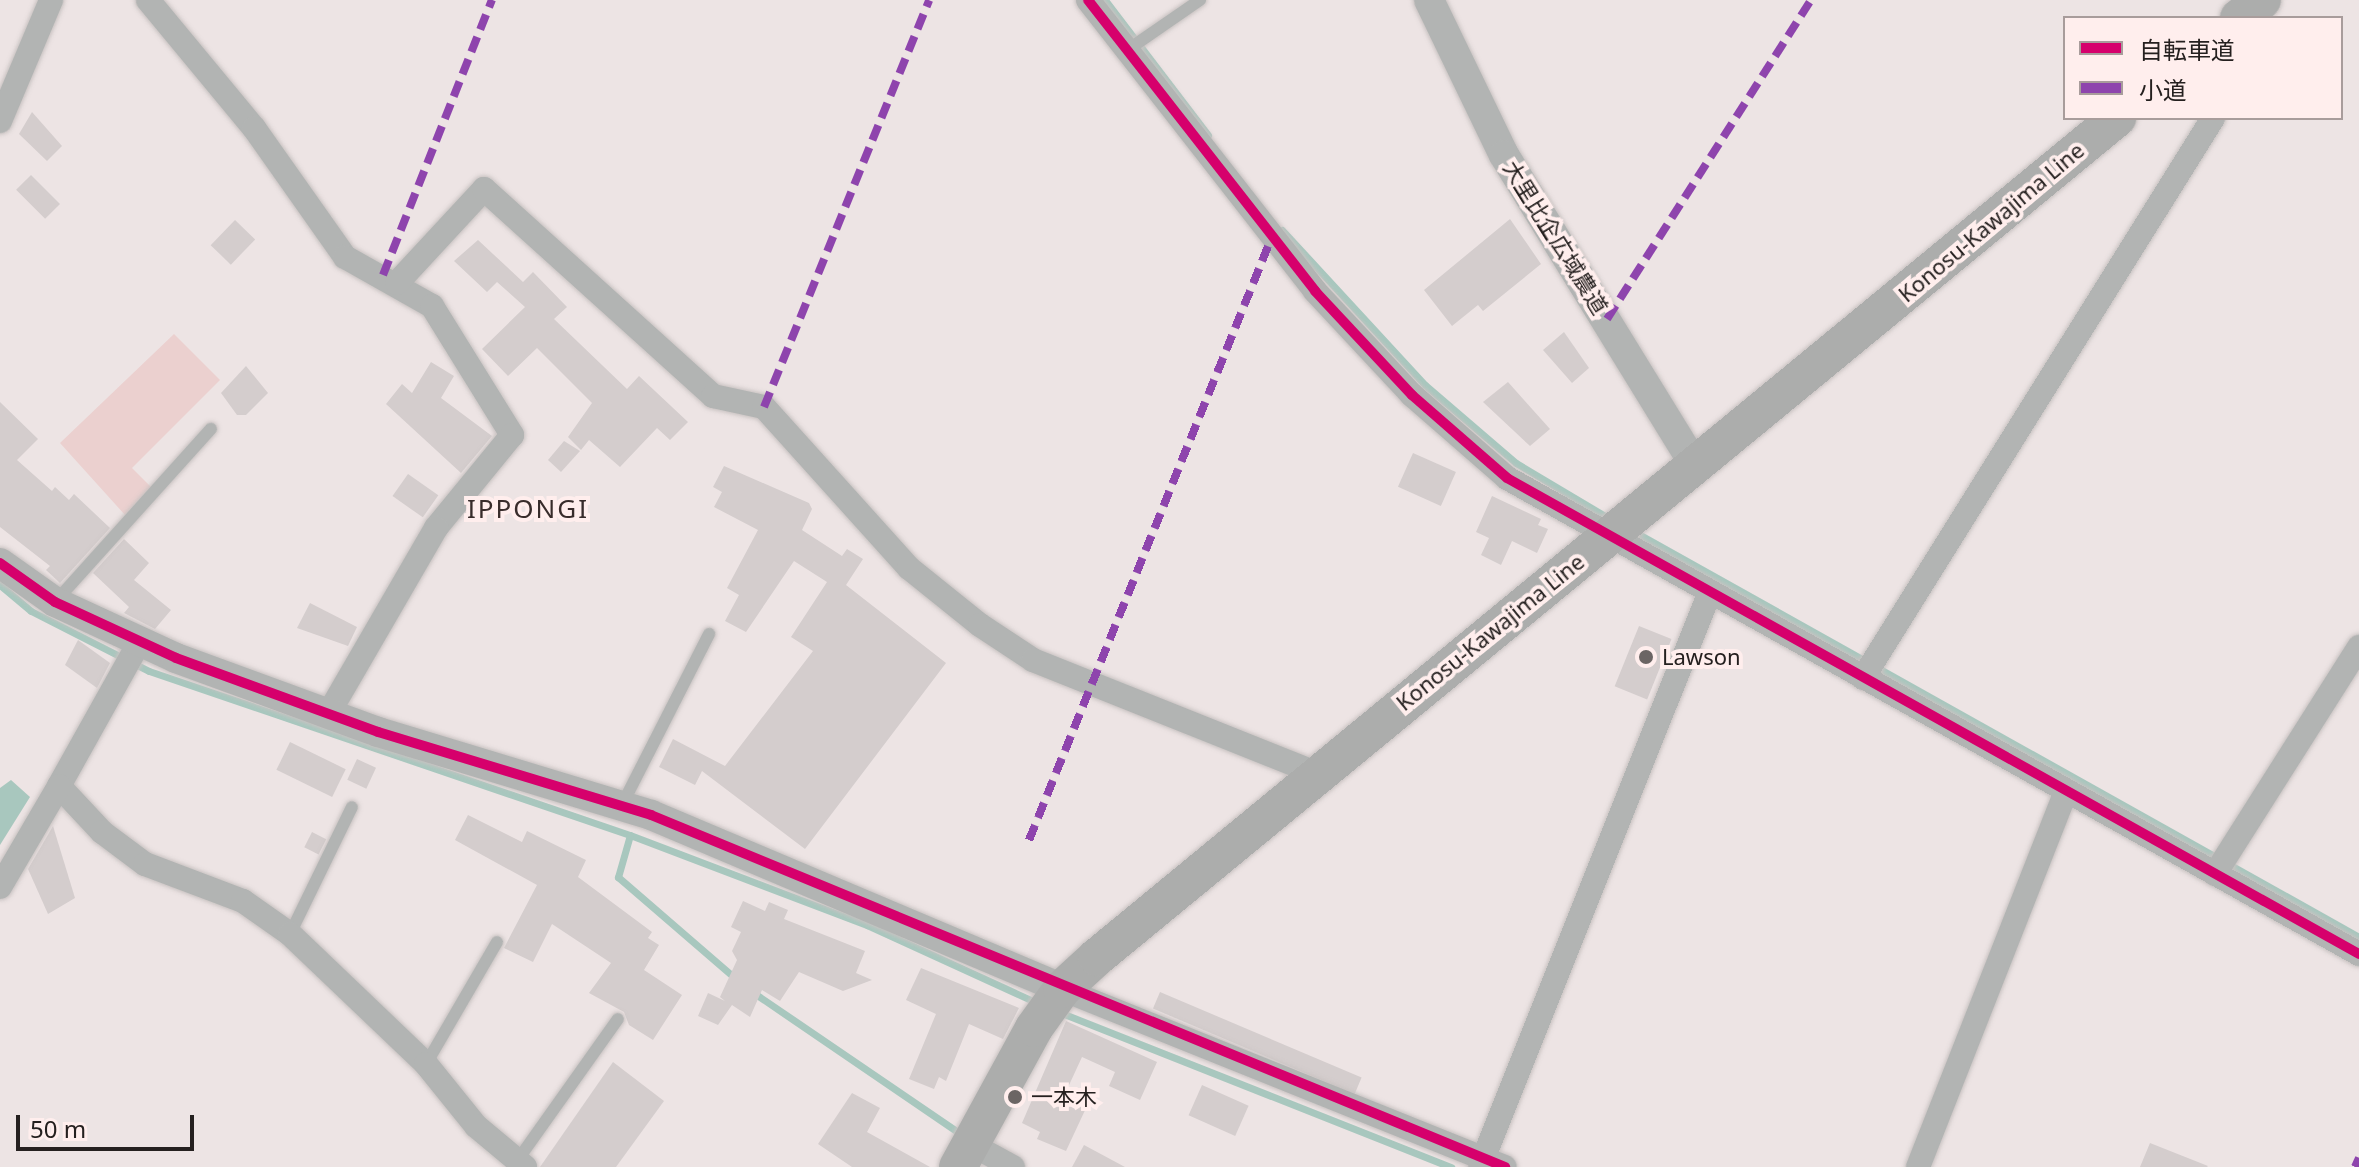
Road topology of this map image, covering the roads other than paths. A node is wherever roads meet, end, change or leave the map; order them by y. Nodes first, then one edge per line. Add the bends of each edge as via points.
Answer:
1 (51, 0) edge
2 (148, 0) edge
3 (1088, 0) edge
4 (1200, 0) edge
5 (1429, 0) edge
6 (2262, 0) edge
7 (2242, 16) edge
8 (1126, 51) junction
9 (2115, 120) edge
10 (2212, 120) edge
11 (0, 121) edge
12 (397, 283) junction
13 (211, 429) dead end
14 (1695, 466) junction
15 (1612, 533) junction
16 (0, 563) edge
17 (1710, 592) junction
18 (55, 602) junction
19 (709, 634) dead end
20 (140, 641) junction
21 (2359, 647) edge
22 (1863, 678) junction
23 (328, 714) junction
24 (1316, 773) junction
25 (59, 786) junction
26 (2066, 792) junction
27 (622, 805) junction
28 (352, 807) dead end
29 (2215, 874) junction
30 (0, 887) edge
31 (290, 934) junction
32 (497, 942) dead end
33 (2359, 954) edge
34 (1062, 989) junction
35 (618, 1019) dead end
36 (426, 1064) junction
37 (963, 1155) edge
38 (521, 1164) edge
39 (1489, 1165) edge
40 (1013, 1167) edge
41 (1918, 1167) edge

1 - 11 street
2 - 12 street via 254,128 345,257
3 - 8 street
4 - 8 lane
5 - 14 street, 大里比企広域農道 via 1504,155
6 - 7 main road
8 - 15 street via 1261,228 1412,395 1507,478
9 - 14 main road, Konosu-Kawajima Line
10 - 22 street
12 - 23 street via 432,306 512,435 436,528
12 - 24 street via 484,189 702,388 764,407 909,568 980,625 1033,660
13 - 18 lane
14 - 15 main road, Konosu-Kawajima Line
15 - 17 street
15 - 24 main road, Konosu-Kawajima Line
16 - 18 street
17 - 22 street
17 - 39 street
18 - 20 street
19 - 27 lane
20 - 23 street
20 - 25 street
21 - 29 street
22 - 26 street
23 - 27 street
24 - 34 main road, Konosu-Kawajima Line
25 - 30 street
25 - 31 street via 102,832 145,864 243,901
26 - 29 street
26 - 41 street
27 - 34 street
28 - 31 lane
29 - 33 street
31 - 36 street
32 - 36 lane
34 - 37 main road, Konosu-Kawajima Line
34 - 39 street
35 - 38 lane
36 - 38 street via 476,1126
37 - 40 street

